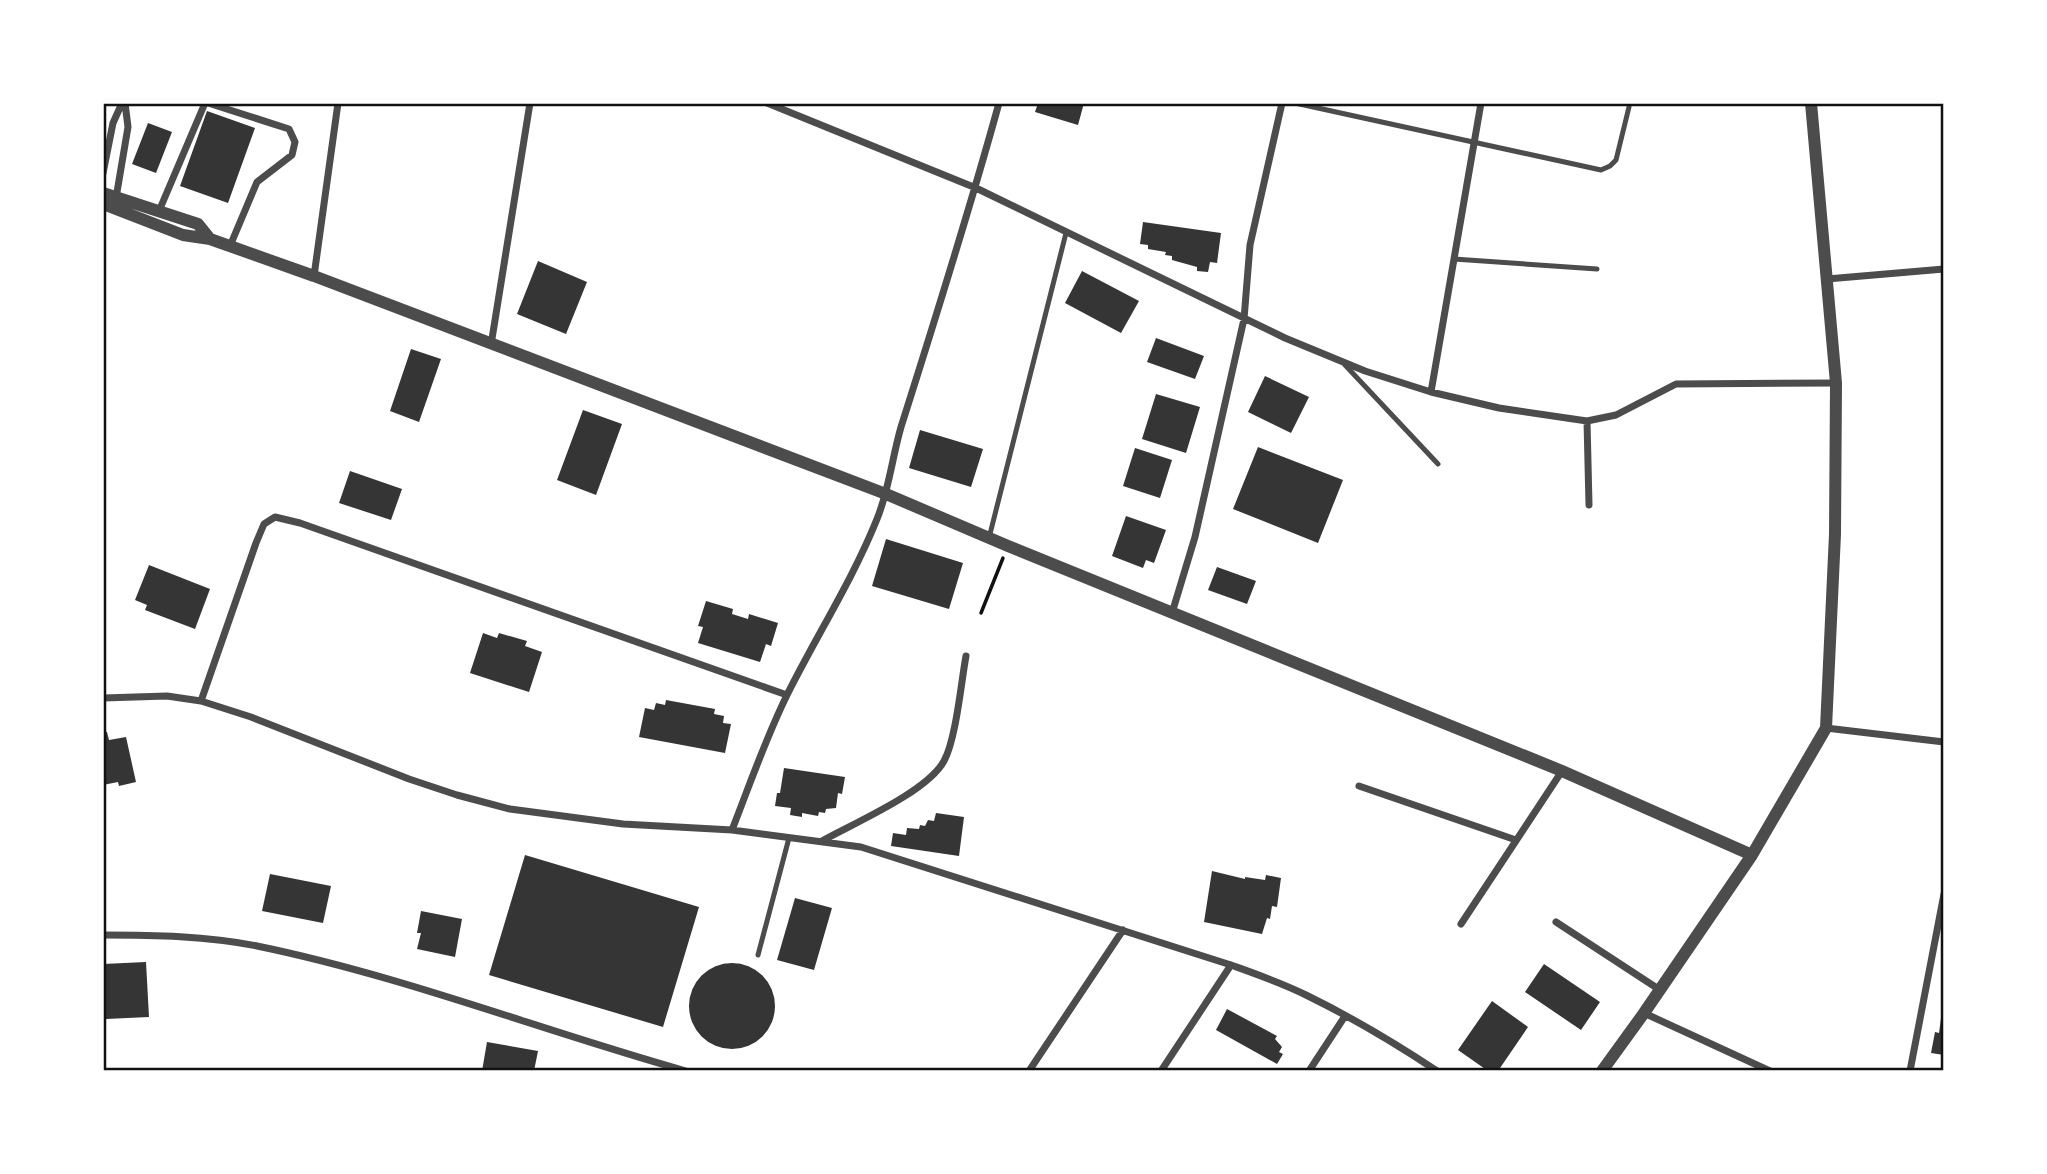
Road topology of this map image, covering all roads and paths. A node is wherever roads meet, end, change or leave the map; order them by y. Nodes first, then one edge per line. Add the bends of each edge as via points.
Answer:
1 (124, 103) edge
2 (206, 103) edge
3 (338, 103) edge
4 (530, 103) edge
5 (767, 103) edge
6 (999, 103) edge
7 (1282, 103) edge
8 (1295, 103) edge
9 (1481, 103) edge
10 (1811, 103) edge
11 (1629, 107) dead end
12 (1474, 141) junction
13 (103, 173) edge
14 (976, 188) junction
15 (110, 194) edge
16 (109, 207) edge
17 (159, 211) junction
18 (1066, 233) junction
19 (210, 239) junction
20 (230, 246) junction
21 (1454, 259) junction
22 (1597, 269) dead end
23 (1944, 269) edge
24 (314, 276) junction
25 (1828, 279) junction
26 (1244, 319) junction
27 (491, 345) junction
28 (1341, 360) junction
29 (1836, 383) junction
30 (1431, 392) junction
31 (1587, 421) junction
32 (1438, 464) dead end
33 (886, 494) junction
34 (1589, 505) dead end
35 (989, 538) junction
36 (1008, 547) junction
37 (981, 614) dead end
38 (1172, 614) junction
39 (966, 656) dead end
40 (787, 695) junction
41 (103, 698) edge
42 (201, 701) junction
43 (1826, 728) junction
44 (1944, 742) edge
45 (1562, 771) junction
46 (1359, 786) dead end
47 (732, 830) junction
48 (789, 838) junction
49 (1516, 840) junction
50 (822, 841) junction
51 (1752, 855) junction
52 (1944, 894) edge
53 (1556, 922) dead end
54 (1461, 924) dead end
55 (1123, 930) junction
56 (103, 935) edge
57 (758, 955) dead end
58 (1231, 965) junction
59 (1660, 990) junction
60 (1644, 1013) junction
61 (1345, 1016) junction
62 (686, 1071) edge
63 (1029, 1071) edge
64 (1161, 1071) edge
65 (1309, 1071) edge
66 (1437, 1071) edge
67 (1602, 1071) edge
68 (1770, 1071) edge
69 (1910, 1071) edge

1 - 13 street via 113,123
1 - 15 street via 128,127
2 - 17 street
2 - 20 street via 289,129 295,142 292,155 257,182
3 - 24 street
4 - 27 street
5 - 14 street
6 - 14 street
7 - 26 street via 1250,245
8 - 12 lane
9 - 12 street
10 - 25 street
11 - 12 lane via 1616,160 1601,170
12 - 21 street
14 - 18 street
14 - 33 street via 900,431
15 - 16 street
15 - 17 street
16 - 19 street via 183,235
17 - 19 street via 198,224
18 - 26 street
18 - 35 lane
19 - 20 street
20 - 24 street
21 - 22 lane
21 - 30 street
23 - 25 street
24 - 27 street
25 - 29 street
26 - 28 street
26 - 38 street via 1195,537
27 - 33 street
28 - 30 street
28 - 32 lane
29 - 31 street via 1676,384 1616,415
29 - 43 street
30 - 31 street
31 - 34 street
33 - 35 street
33 - 40 street via 865,546
35 - 36 street
36 - 37 path
36 - 38 street
38 - 45 street
39 - 50 street via 950,745 936,772 915,789
40 - 42 street via 275,517 264,524 256,543
40 - 47 street
41 - 42 street via 167,696
42 - 47 street via 409,779 510,809 623,824
43 - 44 street
43 - 51 street
45 - 49 street
45 - 51 street
46 - 49 street
47 - 48 street
48 - 50 street
48 - 57 lane
49 - 54 street
50 - 55 street via 883,852
51 - 59 street
52 - 69 street
53 - 59 street
55 - 58 street
55 - 63 street
56 - 62 street via 255,946 437,994
58 - 61 street via 1305,994
58 - 64 street
59 - 60 street
60 - 67 street
60 - 68 street
61 - 65 street
61 - 66 street

